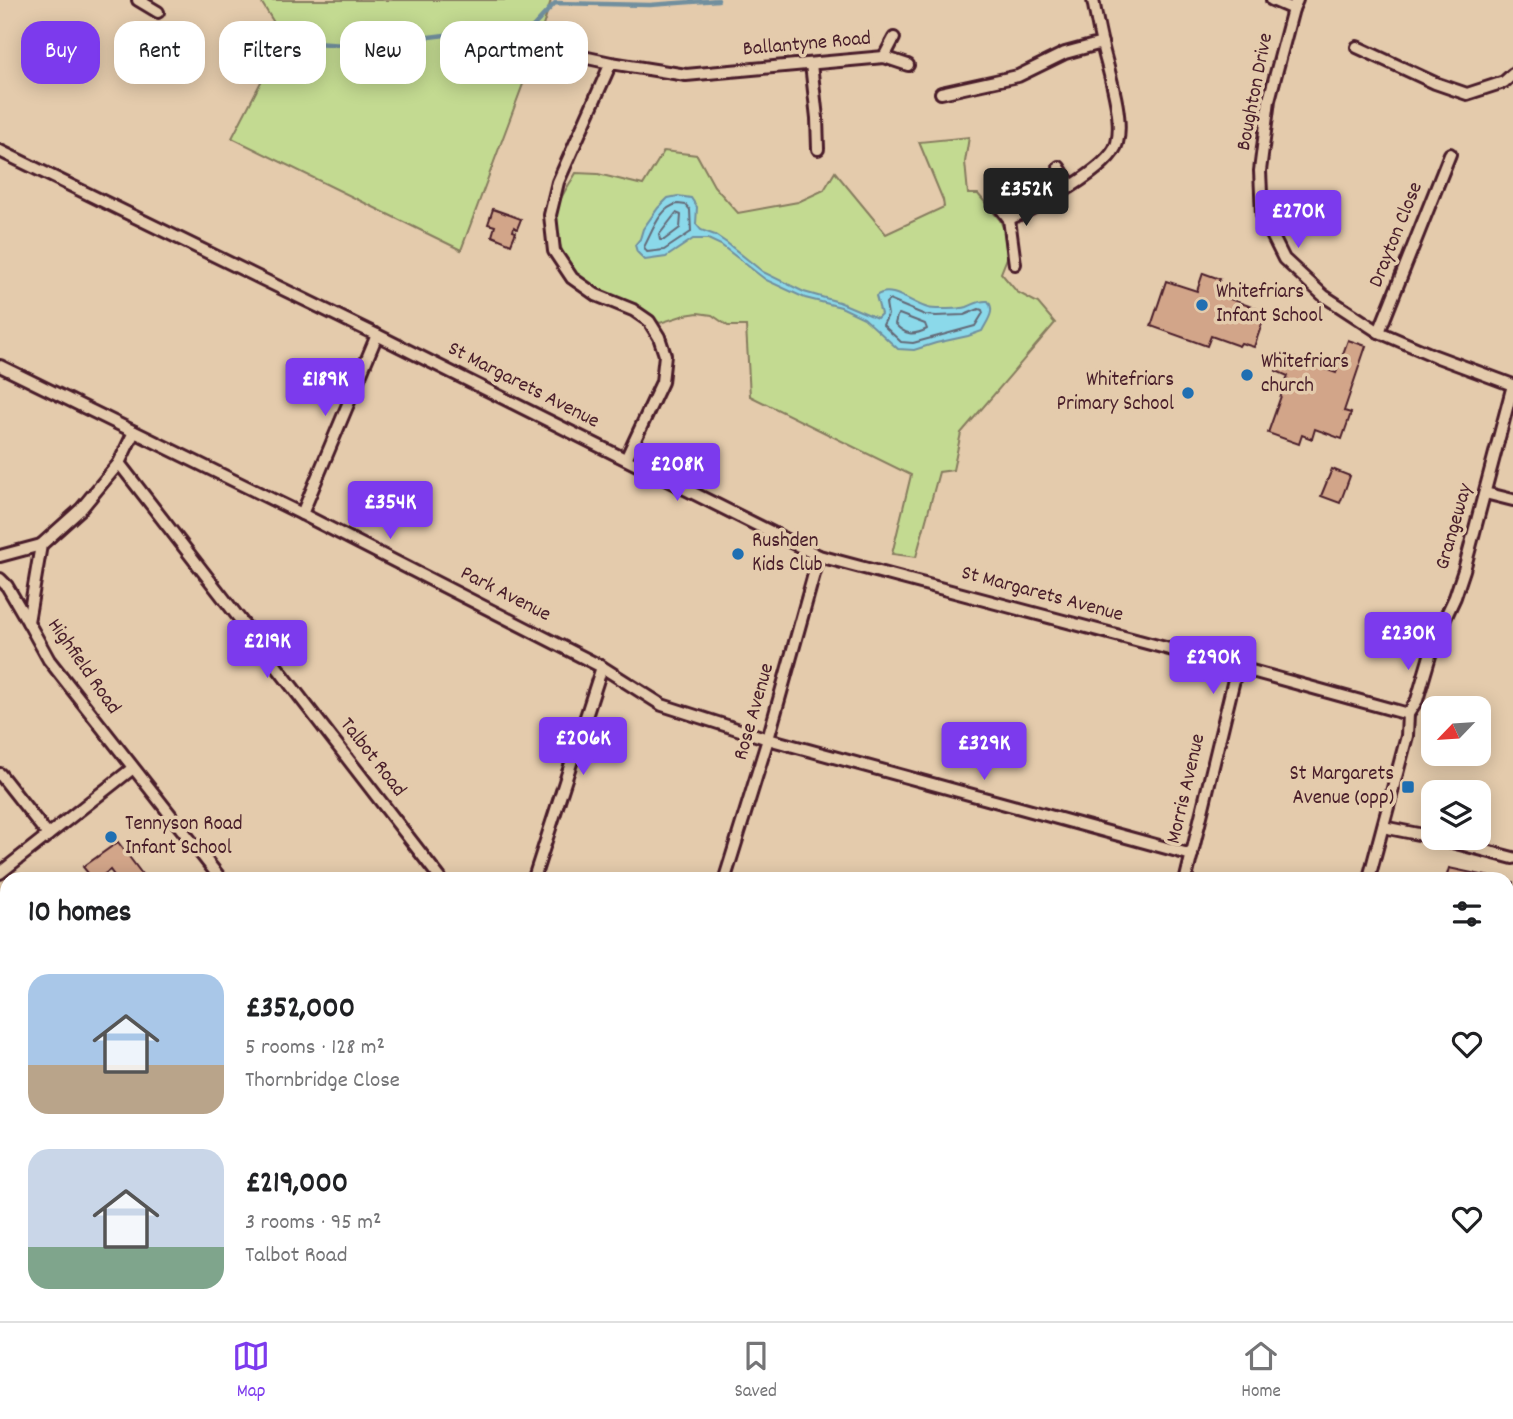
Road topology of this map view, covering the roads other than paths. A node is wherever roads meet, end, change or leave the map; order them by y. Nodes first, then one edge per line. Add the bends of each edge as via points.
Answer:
1 (138, 0) edge
2 (1093, 0) edge
3 (1272, 0) edge
4 (1295, 5) edge
5 (158, 12) dead end
6 (894, 38) dead end
7 (1102, 43) junction
8 (1357, 47) dead end
9 (884, 57) junction
10 (588, 58) edge
11 (611, 63) junction
12 (811, 64) junction
13 (908, 65) dead end
14 (1513, 74) edge
15 (941, 93) dead end
16 (818, 149) dead end
17 (0, 150) edge
18 (1450, 154) dead end
19 (1059, 167) dead end
20 (1071, 186) junction
21 (999, 206) dead end
22 (1009, 219) junction
23 (1015, 264) dead end
24 (1378, 332) junction
25 (377, 335) junction
26 (0, 366) edge
27 (1513, 385) edge
28 (134, 432) junction
29 (626, 459) junction
30 (118, 463) junction
31 (1485, 493) junction
32 (1513, 500) edge
33 (302, 514) junction
34 (41, 545) junction
35 (0, 556) edge
36 (819, 556) junction
37 (0, 579) edge
38 (28, 622) junction
39 (602, 667) junction
40 (1237, 667) junction
41 (1408, 714) junction
42 (768, 739) junction
43 (132, 768) junction
44 (0, 774) edge
45 (1382, 827) junction
46 (48, 835) junction
47 (1421, 835) edge
48 (1482, 850) edge
49 (1192, 855) junction
50 (1513, 858) edge
51 (1, 872) edge
52 (215, 872) edge
53 (435, 872) edge
54 (536, 872) edge
55 (727, 872) edge
56 (1188, 872) edge
57 (1371, 872) edge

1 - 5 street
2 - 7 street
3 - 4 street
4 - 24 street, Boughton Drive via 1269,100 1260,171 1262,215 1284,259 1324,296
6 - 9 street
7 - 15 street via 1065,53 1018,76
7 - 20 street via 1119,113 1117,144 1106,161
8 - 14 street via 1434,83 1467,93 1504,82
9 - 12 street, Ballantyne Road
9 - 13 street, Ballantyne Road
10 - 11 street, Ballantyne Road
11 - 12 street, Ballantyne Road via 686,75
11 - 29 street via 558,182 550,215 554,251 572,278 649,321 665,355 662,382
12 - 16 street
17 - 25 street, St Margarets Avenue
18 - 24 street, Drayton Close
19 - 20 street
20 - 22 street
21 - 22 street
22 - 23 street
24 - 27 street, Boughton Drive
25 - 29 street, St Margarets Avenue
25 - 33 street
26 - 28 street, Park Avenue
27 - 31 street, Grangeway
28 - 30 street
28 - 33 street, Park Avenue
29 - 36 street, St Margarets Avenue
30 - 34 street via 81,509
30 - 53 street, Talbot Road
31 - 32 street
31 - 41 street, Grangeway via 1455,597
33 - 39 street, Park Avenue
34 - 35 street
34 - 38 street, Highfield Road
36 - 40 street, St Margarets Avenue
36 - 42 street, Rose Avenue
37 - 38 street
38 - 43 street, Highfield Road via 49,660
39 - 42 street, Park Avenue via 662,705
39 - 54 street
40 - 41 street, St Margarets Avenue
40 - 49 street, Morris Avenue
41 - 45 street, Grangeway via 1407,736
42 - 49 street, Park Avenue
42 - 55 street, Rose Avenue
43 - 46 street
43 - 52 street, Highfield Road
44 - 46 street
45 - 47 street
45 - 57 street, Grangeway
46 - 51 street
48 - 50 street
49 - 56 street, Morris Avenue

